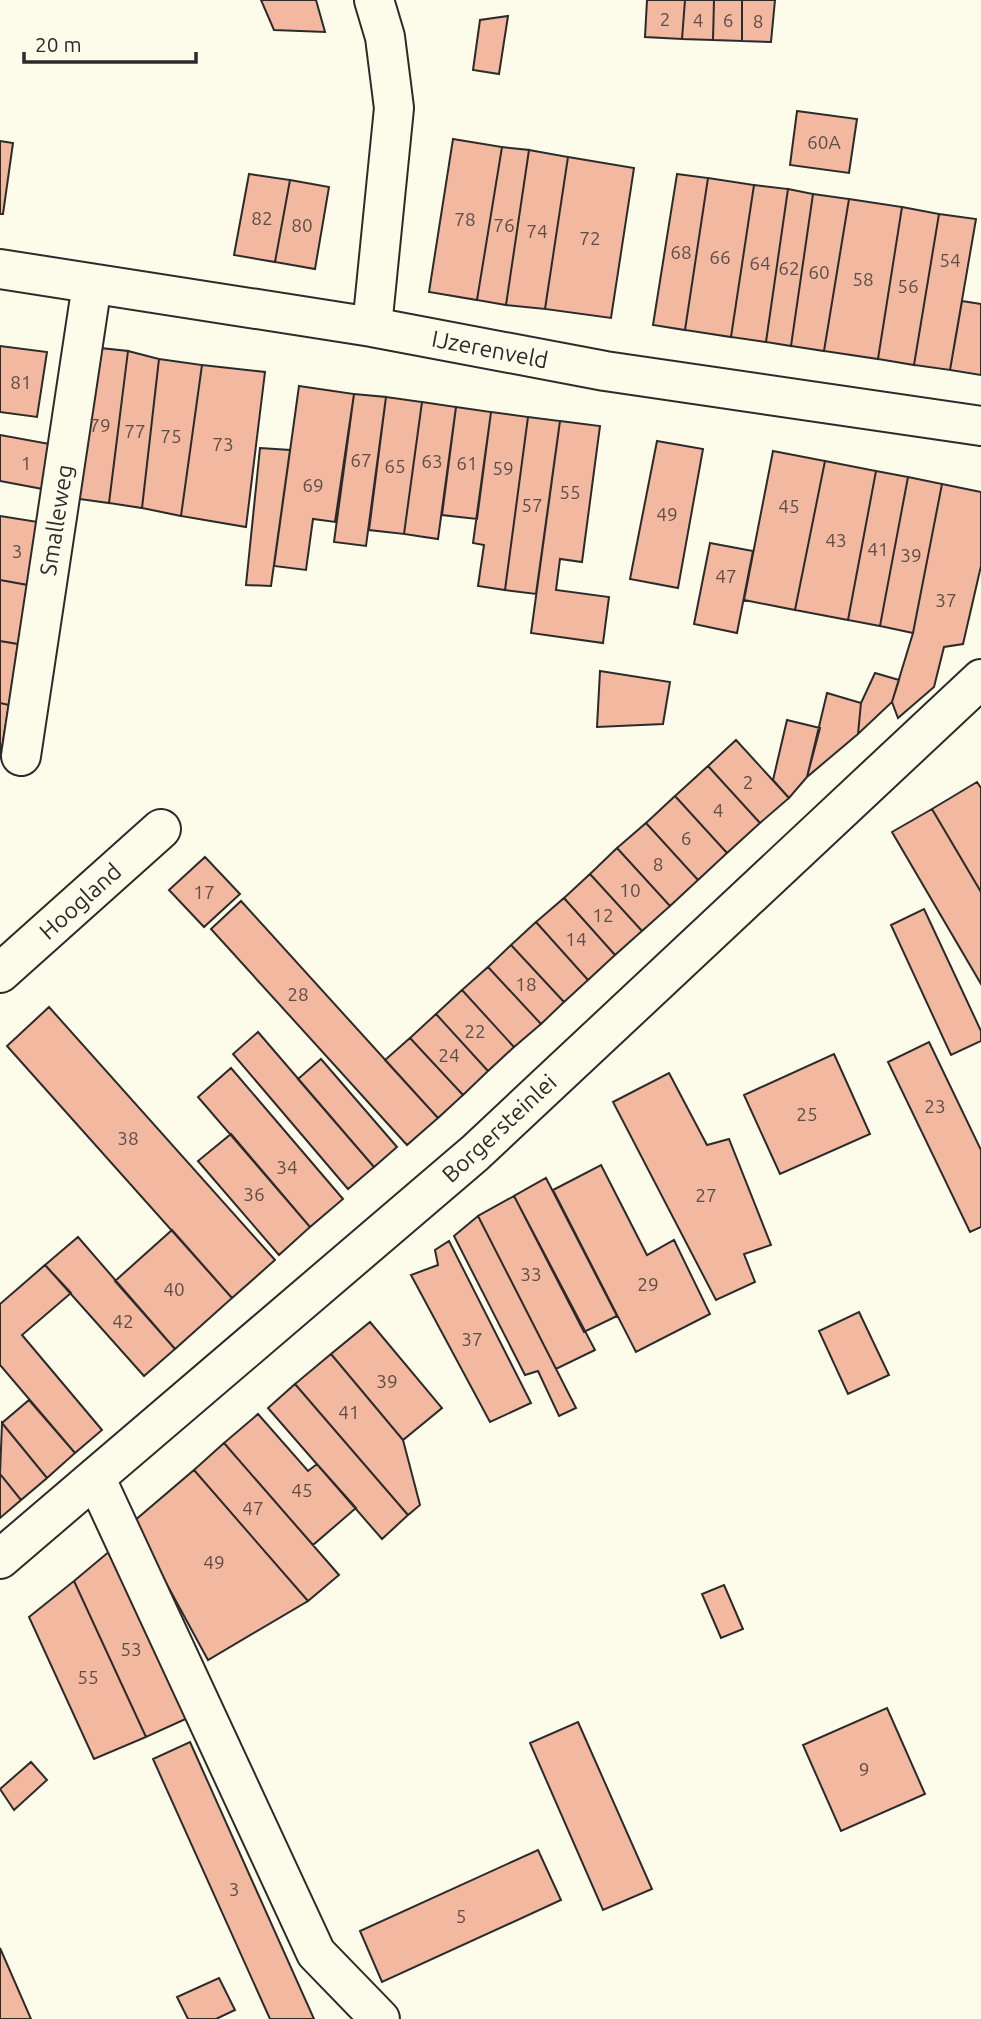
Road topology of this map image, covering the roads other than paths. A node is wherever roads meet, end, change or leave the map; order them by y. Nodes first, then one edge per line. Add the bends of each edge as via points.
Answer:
1 (374, 0) edge
2 (0, 269) edge
3 (92, 284) junction
4 (372, 327) junction
5 (981, 426) edge
6 (981, 679) edge
7 (21, 756) dead end
8 (161, 829) dead end
9 (0, 973) edge
10 (96, 1479) junction
11 (0, 1559) edge
12 (380, 2019) edge

1 - 4 street via 385,37 394,108
2 - 3 street, IJzerenveld
3 - 4 street, IJzerenveld
3 - 7 street, Smalleweg
4 - 5 street, IJzerenveld via 605,371
6 - 10 street, Borgersteinlei via 475,1153
8 - 9 street, Hoogland
10 - 11 street, Borgersteinlei
10 - 12 street via 316,1953

